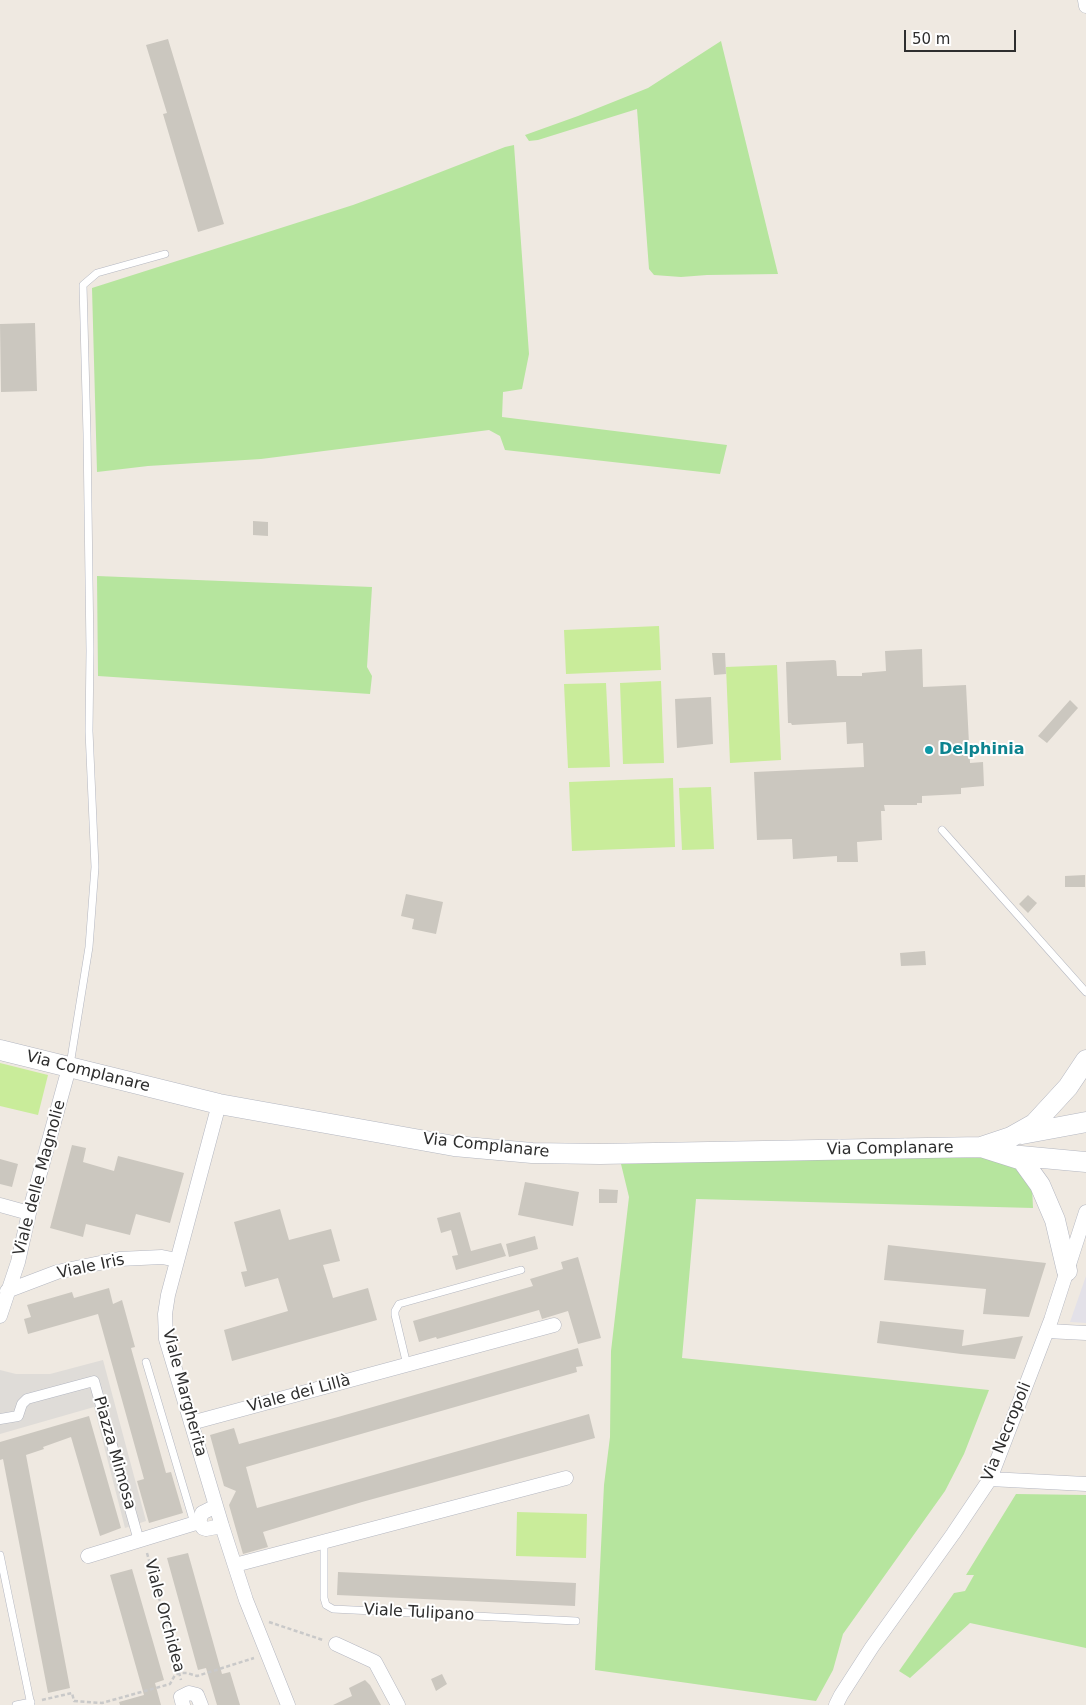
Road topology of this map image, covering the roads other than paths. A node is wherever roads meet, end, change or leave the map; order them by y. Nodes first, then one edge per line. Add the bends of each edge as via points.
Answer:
1 (1085, 0) edge
2 (1086, 6) edge
3 (164, 254) dead end
4 (942, 830) dead end
5 (1086, 992) edge
6 (0, 1050) edge
7 (1086, 1060) edge
8 (70, 1068) junction
9 (219, 1104) junction
10 (1086, 1122) edge
11 (1008, 1146) junction
12 (1086, 1162) edge
13 (0, 1205) edge
14 (1086, 1212) edge
15 (29, 1213) junction
16 (177, 1260) junction
17 (520, 1270) dead end
18 (1067, 1272) junction
19 (7, 1291) junction
20 (0, 1316) edge
21 (554, 1325) dead end
22 (1047, 1331) junction
23 (1086, 1333) edge
24 (146, 1362) dead end
25 (407, 1365) junction
26 (0, 1419) edge
27 (190, 1423) junction
28 (566, 1478) dead end
29 (990, 1479) junction
30 (1086, 1484) edge
31 (216, 1506) junction
32 (197, 1522) junction
33 (222, 1526) junction
34 (142, 1540) junction
35 (324, 1542) junction
36 (0, 1555) edge
37 (88, 1556) dead end
38 (235, 1565) junction
39 (576, 1621) dead end
40 (336, 1644) road end
41 (184, 1699) edge
42 (31, 1704) edge
43 (16, 1705) edge
44 (201, 1705) edge
45 (288, 1705) edge
46 (398, 1705) edge
47 (836, 1705) edge

1 - 2 street
3 - 8 lane via 97,272 84,285 89,731 95,867 89,947
4 - 5 lane
6 - 8 main road, Via Complanare
7 - 11 main road via 1068,1088
8 - 9 main road, Via Complanare
8 - 15 street, Viale delle Magnolie
9 - 11 main road, Via Complanare via 454,1146 532,1153
9 - 16 street, Viale Margherita
10 - 11 main road
11 - 12 main road
11 - 18 main road via 1040,1185 1055,1220
13 - 15 street
14 - 18 street, Via Necropoli
15 - 19 street, Viale delle Magnolie via 18,1262
16 - 19 street, Viale Iris via 162,1257 119,1259 57,1272
16 - 27 street, Viale Margherita via 168,1295 166,1339
17 - 25 lane via 400,1304 395,1315
18 - 22 street, Via Necropoli
19 - 20 street, Viale delle Magnolie
21 - 25 street, Viale dei Lillà
22 - 23 street
22 - 29 street, Via Necropoli
24 - 32 lane, Viale Margherita
25 - 27 street, Viale dei Lillà
26 - 34 street, Piazza Mimosa via 18,1416 26,1399 94,1381
27 - 31 street, Viale Margherita
28 - 35 street
29 - 30 street
29 - 47 street, Via Necropoli via 872,1647
31 - 32 street via 202,1512
31 - 33 street, Viale Margherita
32 - 33 street via 206,1529
32 - 34 street
33 - 38 street, Viale Margherita
34 - 37 street
35 - 38 street
35 - 39 lane, Viale Tulipano via 324,1598 326,1605 333,1609
36 - 42 lane
38 - 45 street, Viale Margherita
40 - 46 street via 375,1662
41 - 44 street, Viale Orchidea via 196,1694
42 - 43 lane

